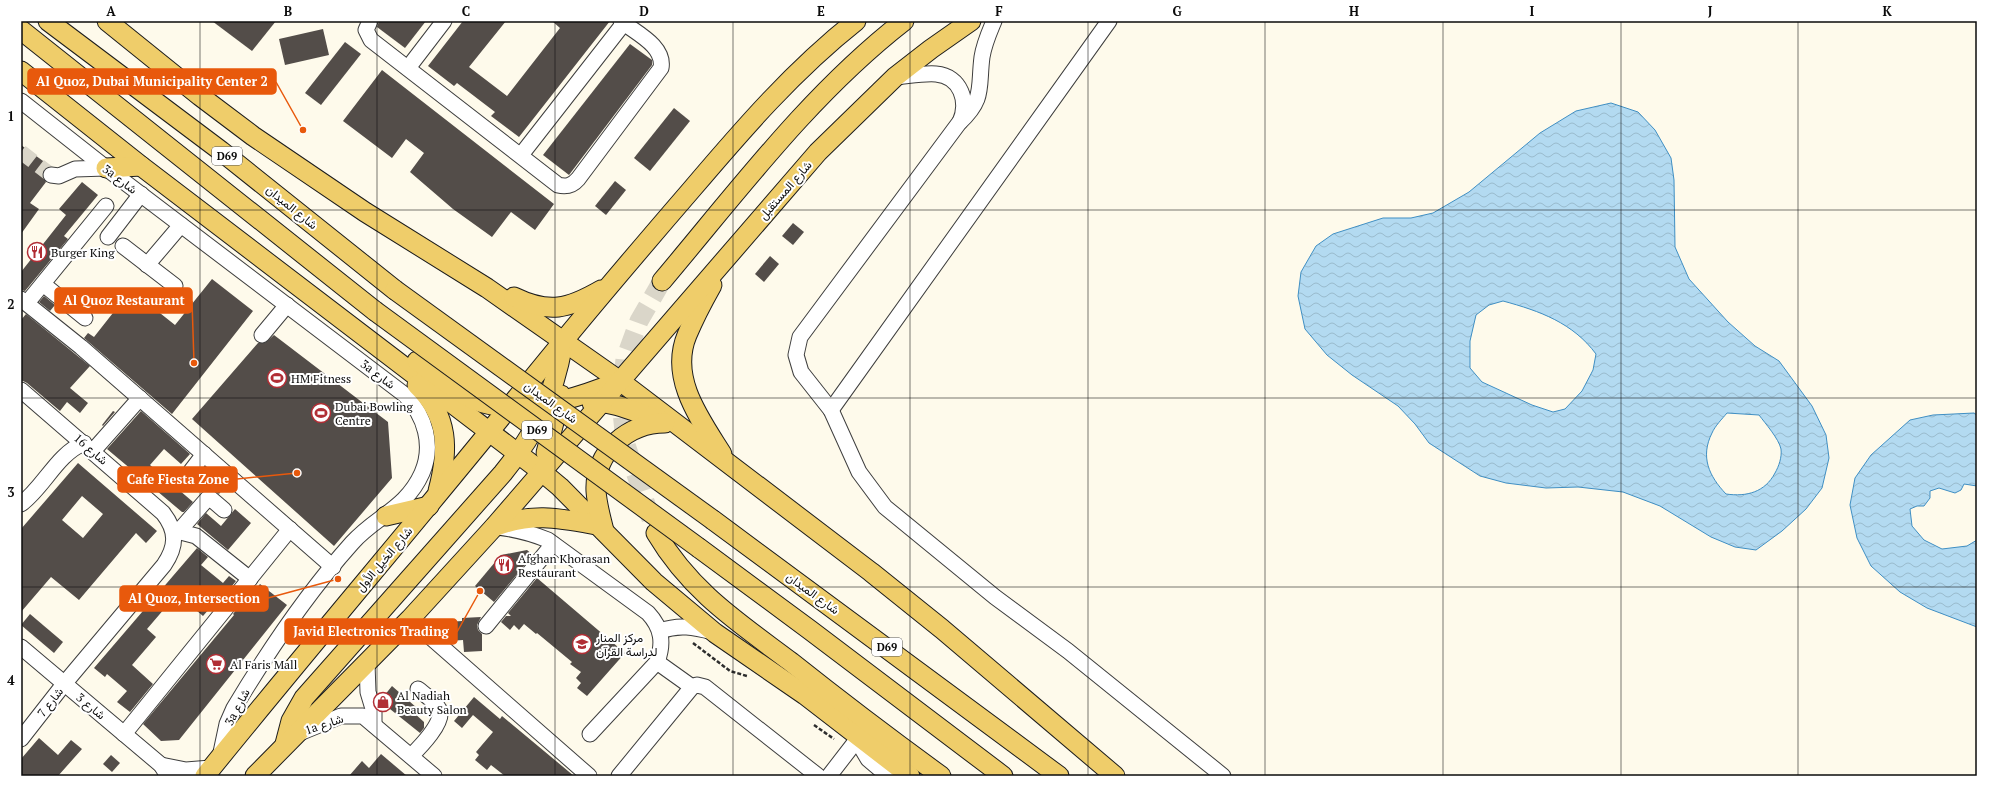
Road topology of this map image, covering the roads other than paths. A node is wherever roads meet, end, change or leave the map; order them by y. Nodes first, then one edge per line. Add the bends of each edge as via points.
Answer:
1 (107, 21) edge
2 (370, 21) edge
3 (444, 21) edge
4 (856, 21) edge
5 (904, 21) edge
6 (971, 21) edge
7 (994, 21) edge
8 (1109, 21) edge
9 (622, 22) edge
10 (53, 23) edge
11 (843, 27) edge
12 (21, 30) edge
13 (408, 68) junction
14 (21, 71) edge
15 (895, 78) junction
16 (21, 101) edge
17 (959, 123) junction
18 (521, 155) junction
19 (141, 166) junction
20 (106, 168) junction
21 (51, 175) dead end
22 (140, 194) junction
23 (106, 206) dead end
24 (181, 225) junction
25 (108, 237) dead end
26 (123, 246) dead end
27 (726, 257) junction
28 (147, 265) junction
29 (662, 282) tunnel mouth
30 (43, 284) junction
31 (610, 284) junction
32 (175, 286) dead end
33 (487, 288) junction
34 (23, 300) edge
35 (287, 305) junction
36 (85, 318) dead end
37 (262, 335) dead end
38 (569, 345) junction
39 (378, 347) junction
40 (620, 381) junction
41 (21, 390) edge
42 (140, 398) junction
43 (601, 402) junction
44 (552, 405) junction
45 (510, 407) junction
46 (831, 410) junction
47 (675, 423) junction
48 (489, 432) junction
49 (89, 447) junction
50 (204, 454) junction
51 (519, 454) junction
52 (727, 463) junction
53 (191, 471) dead end
54 (542, 472) junction
55 (433, 501) junction
56 (21, 504) edge
57 (224, 510) dead end
58 (386, 516) junction
59 (494, 527) junction
60 (601, 528) junction
61 (290, 530) junction
62 (176, 531) junction
63 (656, 533) tunnel mouth
64 (551, 542) junction
65 (333, 567) junction
66 (250, 579) junction
67 (410, 619) junction
68 (486, 626) dead end
69 (666, 629) junction
70 (715, 633) junction
71 (21, 647) edge
72 (656, 662) junction
73 (367, 663) junction
74 (64, 684) junction
75 (692, 687) junction
76 (418, 689) dead end
77 (374, 726) junction
78 (124, 734) junction
79 (590, 734) dead end
80 (854, 736) junction
81 (21, 739) edge
82 (290, 740) junction
83 (411, 756) junction
84 (212, 767) edge
85 (165, 771) edge
86 (587, 775) edge
87 (255, 776) edge
88 (434, 776) edge
89 (619, 776) edge
90 (818, 776) edge
91 (829, 776) edge
92 (888, 776) edge
93 (910, 776) edge
94 (941, 776) edge
95 (1002, 776) edge
96 (1059, 776) edge
97 (1116, 776) edge
98 (1223, 776) edge

1 - 33 main road via 259,140 365,212
2 - 13 street via 366,30 368,37
3 - 13 street
4 - 11 main road
5 - 29 main road via 849,69 805,113
6 - 15 main road, شارع المستقبل
7 - 17 street via 984,47 979,96
8 - 46 street
9 - 18 street
9 - 18 street via 658,51 662,59 661,68 578,179 569,186 558,185
10 - 96 main road, شارع الميدان / D69, bridge via 222,151 395,290 713,520
11 - 31 main road via 754,117
12 - 95 main road, D69, bridge via 375,311 816,634
13 - 18 street
14 - 19 main road
15 - 17 street via 937,74 951,79 958,86 964,104
15 - 27 main road, شارع المستقبل via 818,152
16 - 20 street, 3a شارع
17 - 46 street via 800,337 796,350 797,364
19 - 20 main road
19 - 39 main road
20 - 21 street via 75,169 59,176
20 - 22 street, 3a شارع
22 - 24 street, 3a شارع
22 - 25 street
23 - 30 street
24 - 28 street
24 - 35 street, 3a شارع
26 - 28 street
27 - 40 main road, شارع المستقبل
27 - 52 main road via 686,336 682,355 683,375 691,403
28 - 32 street
30 - 34 street
30 - 36 street
31 - 33 main road via 576,304 562,308 534,306
31 - 38 main road
33 - 38 main road
34 - 42 street
35 - 37 street
35 - 58 street, 3a شارع via 405,394 419,412 428,446 423,471 403,501
38 - 40 main road
38 - 44 main road via 557,372
38 - 45 main road, شارع الخيل الأول
39 - 45 main road via 386,345 402,351 475,400 492,406
39 - 48 main road
39 - 55 main road via 390,364 423,391 439,416 446,446 445,462
40 - 43 main road
40 - 44 main road
40 - 47 main road
41 - 49 street, شارع 16
42 - 49 street
42 - 50 street
43 - 44 main road
43 - 47 main road via 627,407 650,417
43 - 54 main road
44 - 45 main road
44 - 48 main road
44 - 51 main road
44 - 54 main road
45 - 48 main road, شارع الخيل الأول
46 - 98 street via 858,472 885,507
47 - 52 main road
47 - 60 main road via 648,424 636,429 619,439 606,454 597,478 596,491
48 - 51 main road
48 - 55 main road, شارع الخيل الأول
49 - 56 street via 70,452
49 - 62 street, شارع 16 via 163,513
50 - 53 street
50 - 61 street
51 - 54 main road
51 - 82 main road via 304,698 290,721
52 - 97 main road via 871,572
54 - 59 main road
54 - 60 main road
55 - 58 main road
55 - 84 main road, شارع الخيل الأول via 373,570
57 - 62 street via 208,498
58 - 65 street, 3a شارع via 360,535
59 - 60 main road via 512,520 548,517
59 - 64 street via 512,528
59 - 67 main road
60 - 70 main road via 654,582
61 - 65 street
61 - 66 street
62 - 66 street via 196,536
62 - 74 street via 171,554 164,565
63 - 94 main road via 682,572 711,600
64 - 68 street
64 - 69 street
65 - 84 street, 3a شارع via 295,616 237,703
66 - 78 street
67 - 73 main road
67 - 86 street
69 - 70 street via 685,626
69 - 72 street
70 - 80 main road via 805,695
71 - 74 street, شارع 3
72 - 75 street
72 - 79 street
73 - 77 street via 368,692 374,712
73 - 82 main road
74 - 78 street, شارع 3
74 - 81 street, شارع 7
75 - 89 street
75 - 90 street via 705,687
76 - 83 street via 439,708 440,715 428,739
77 - 82 street, 1a شارع via 363,716 352,715 331,719
77 - 83 street, 1a شارع
78 - 85 street, شارع 3
80 - 91 street
80 - 92 street via 871,762
80 - 93 main road
82 - 87 main road
83 - 88 street, 1a شارع
84 - 85 street, شارع 3

